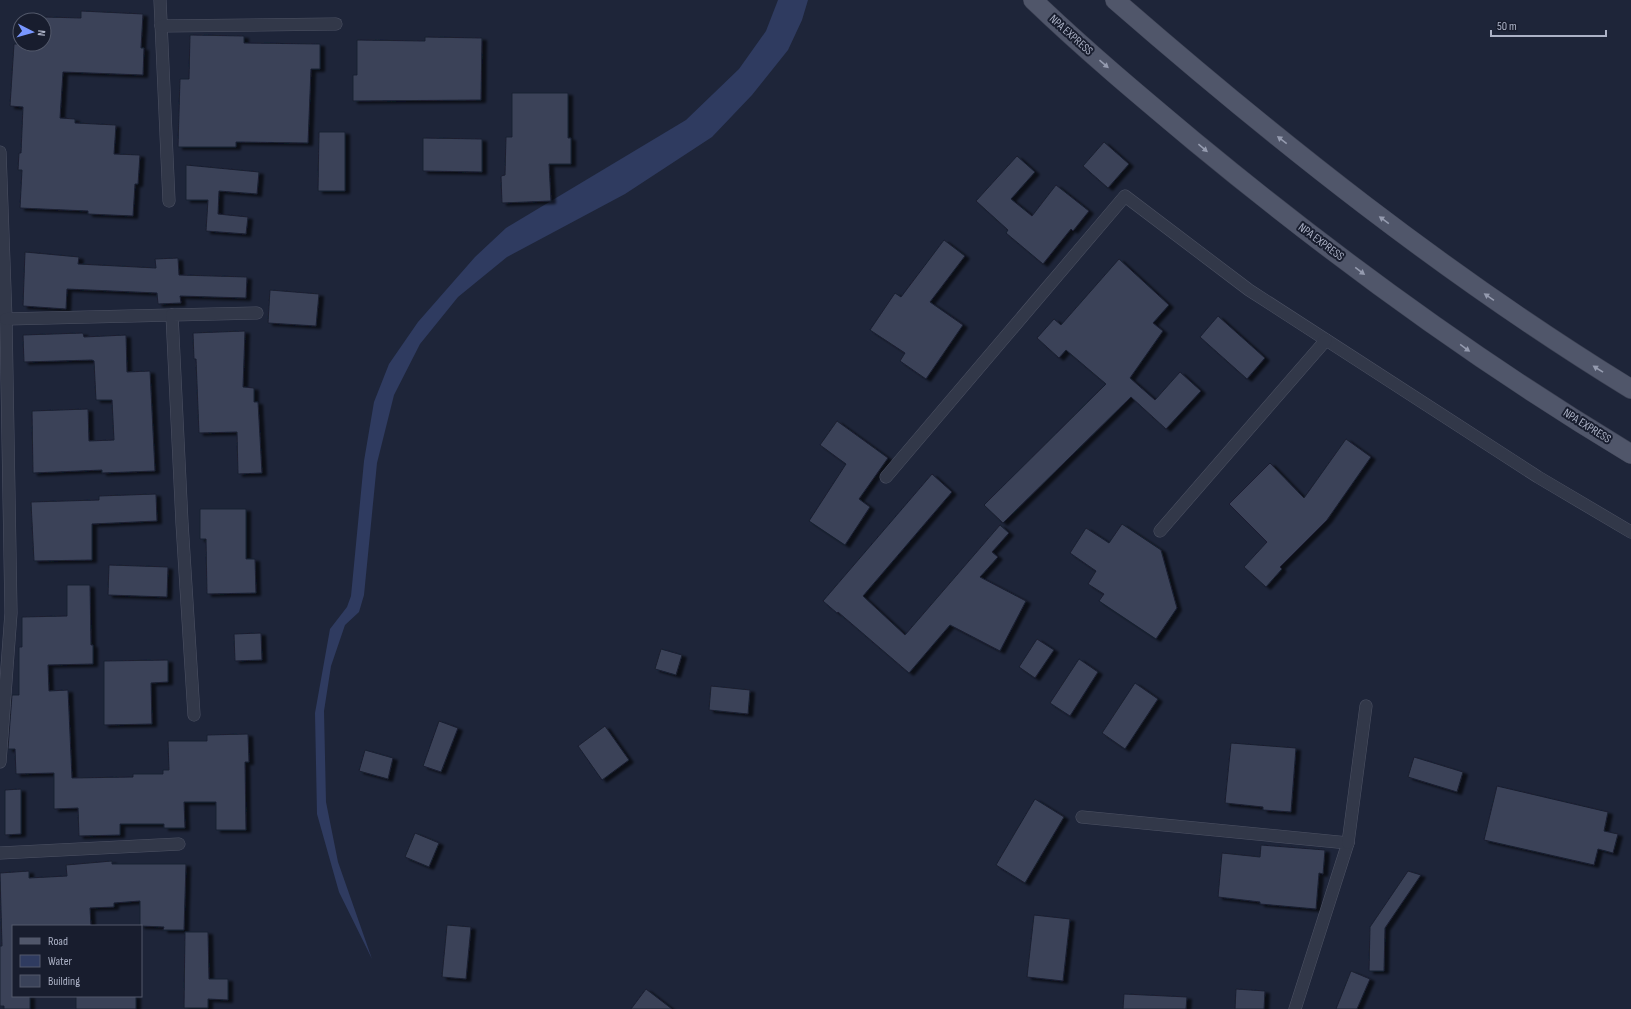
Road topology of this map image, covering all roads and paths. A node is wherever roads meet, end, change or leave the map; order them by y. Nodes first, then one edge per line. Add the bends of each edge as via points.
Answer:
1 (160, 0) edge
2 (1033, 0) edge
3 (1115, 0) edge
4 (336, 24) dead end
5 (161, 26) junction
6 (0, 152) edge
7 (169, 201) dead end
8 (257, 313) dead end
9 (172, 316) junction
10 (6, 319) junction
11 (1326, 340) junction
12 (1631, 389) edge
13 (1631, 454) edge
14 (886, 477) dead end
15 (1160, 531) dead end
16 (1631, 532) edge
17 (1366, 706) dead end
18 (194, 715) dead end
19 (0, 762) edge
20 (1082, 817) dead end
21 (1348, 843) junction
22 (179, 844) dead end
23 (0, 853) edge
24 (1295, 1009) edge

1 - 5 street
2 -> 13 main road, NPA EXPRESS via 1066,32 1268,202 1479,358
12 -> 3 main road via 1474,286 1370,209 1256,120
4 - 5 street
5 - 7 street
6 - 10 street
8 - 9 street
9 - 10 street
9 - 18 street
10 - 19 street via 11,613
11 - 14 street via 1249,290 1125,196
11 - 15 street
11 - 16 street via 1538,477
17 - 21 street
20 - 21 street
21 - 24 street
22 - 23 street

